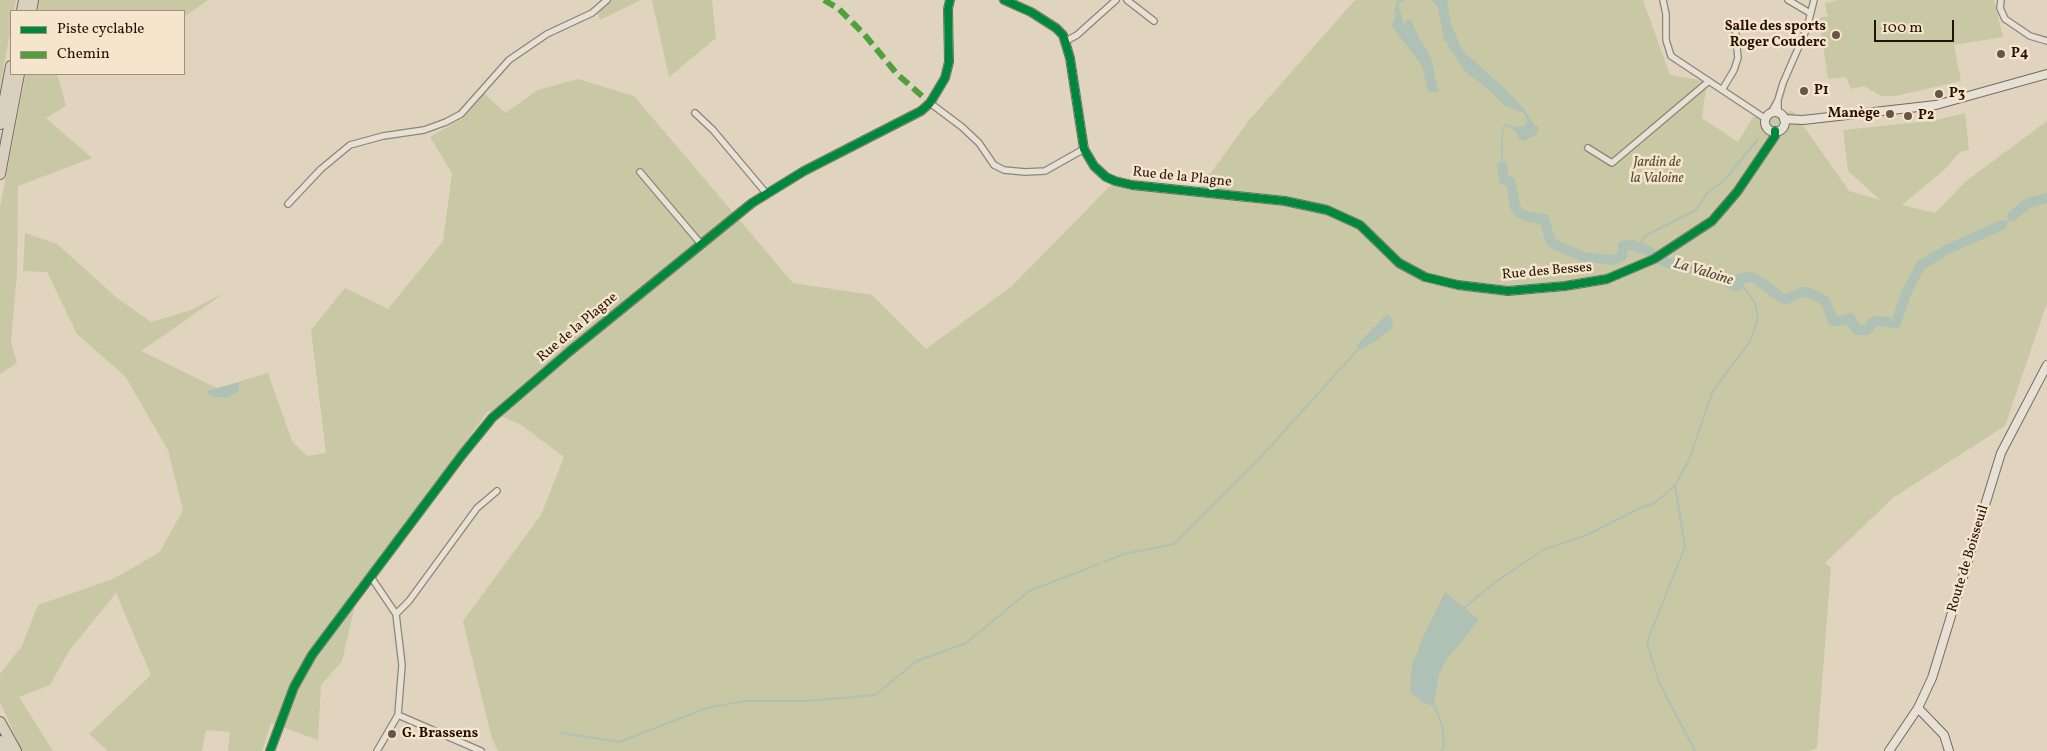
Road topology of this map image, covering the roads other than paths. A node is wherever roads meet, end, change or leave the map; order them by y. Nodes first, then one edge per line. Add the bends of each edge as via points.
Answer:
1 (606, 0) edge
2 (950, 0) edge
3 (1004, 0) edge
4 (1116, 0) edge
5 (1127, 0) edge
6 (1663, 0) edge
7 (1788, 0) edge
8 (1814, 0) edge
9 (2001, 0) edge
10 (1810, 13) junction
11 (1154, 21) dead end
12 (1735, 27) dead end
13 (1066, 41) junction
14 (2047, 41) edge
15 (10, 71) edge
16 (2047, 74) edge
17 (19, 75) edge
18 (1709, 81) junction
19 (1722, 90) junction
20 (930, 103) junction
21 (694, 113) dead end
22 (1771, 115) junction
23 (1784, 119) junction
24 (1803, 120) junction
25 (0, 124) edge
26 (1775, 129) junction
27 (1588, 148) dead end
28 (1084, 149) junction
29 (640, 172) dead end
30 (0, 174) edge
31 (766, 193) junction
32 (288, 204) dead end
33 (1327, 210) joint
34 (701, 244) junction
35 (2047, 364) edge
36 (497, 491) dead end
37 (371, 577) junction
38 (396, 614) junction
39 (1918, 708) junction
40 (398, 715) junction
41 (0, 722) edge
42 (0, 741) edge
43 (6, 751) edge
44 (16, 751) edge
45 (270, 751) edge
46 (377, 751) edge
47 (481, 751) edge
48 (1889, 751) edge
49 (1949, 751) edge

1 - 32 street via 592,13 547,34 509,60 462,114 424,130 350,145
2 - 20 street, Rue de la Plagne via 949,62 945,78
3 - 13 street via 1056,28
4 - 13 street
5 - 11 street
6 - 18 street via 1666,40 1671,56
7 - 10 street
8 - 10 street
9 - 14 street via 2000,8 2005,19 2030,36
10 - 22 street via 1807,28
12 - 19 street via 1738,58
13 - 28 street, Rue de la Plagne
15 - 25 highway
16 - 24 street via 1936,105
17 - 30 highway
18 - 19 street
18 - 27 street via 1612,163
19 - 22 street
20 - 28 street via 962,127 980,144 994,165 1004,170 1045,171
20 - 31 street, Rue de la Plagne via 921,111
21 - 31 street via 713,130
22 - 23 street
22 - 26 street via 1765,124
23 - 24 street
23 - 26 street
24 - 26 street
26 - 33 street, Rue des Besses via 1768,146 1737,192 1712,221 1654,260 1607,279 1508,291 1425,277 1399,263 1360,226
28 - 33 street, Rue de la Plagne via 1099,172 1122,184 1285,201
29 - 34 street
31 - 34 street, Rue de la Plagne
34 - 37 street, Rue de la Plagne via 492,418
35 - 39 street, Route de Boisseuil via 2001,453 1932,678
36 - 38 street via 477,508
37 - 38 street
37 - 45 street, Rue de la Plagne via 312,654 294,687
38 - 40 street via 402,665
39 - 48 street, Route de Boisseuil
39 - 49 street via 1944,735
40 - 46 street
40 - 47 street
41 - 44 highway
42 - 43 highway

